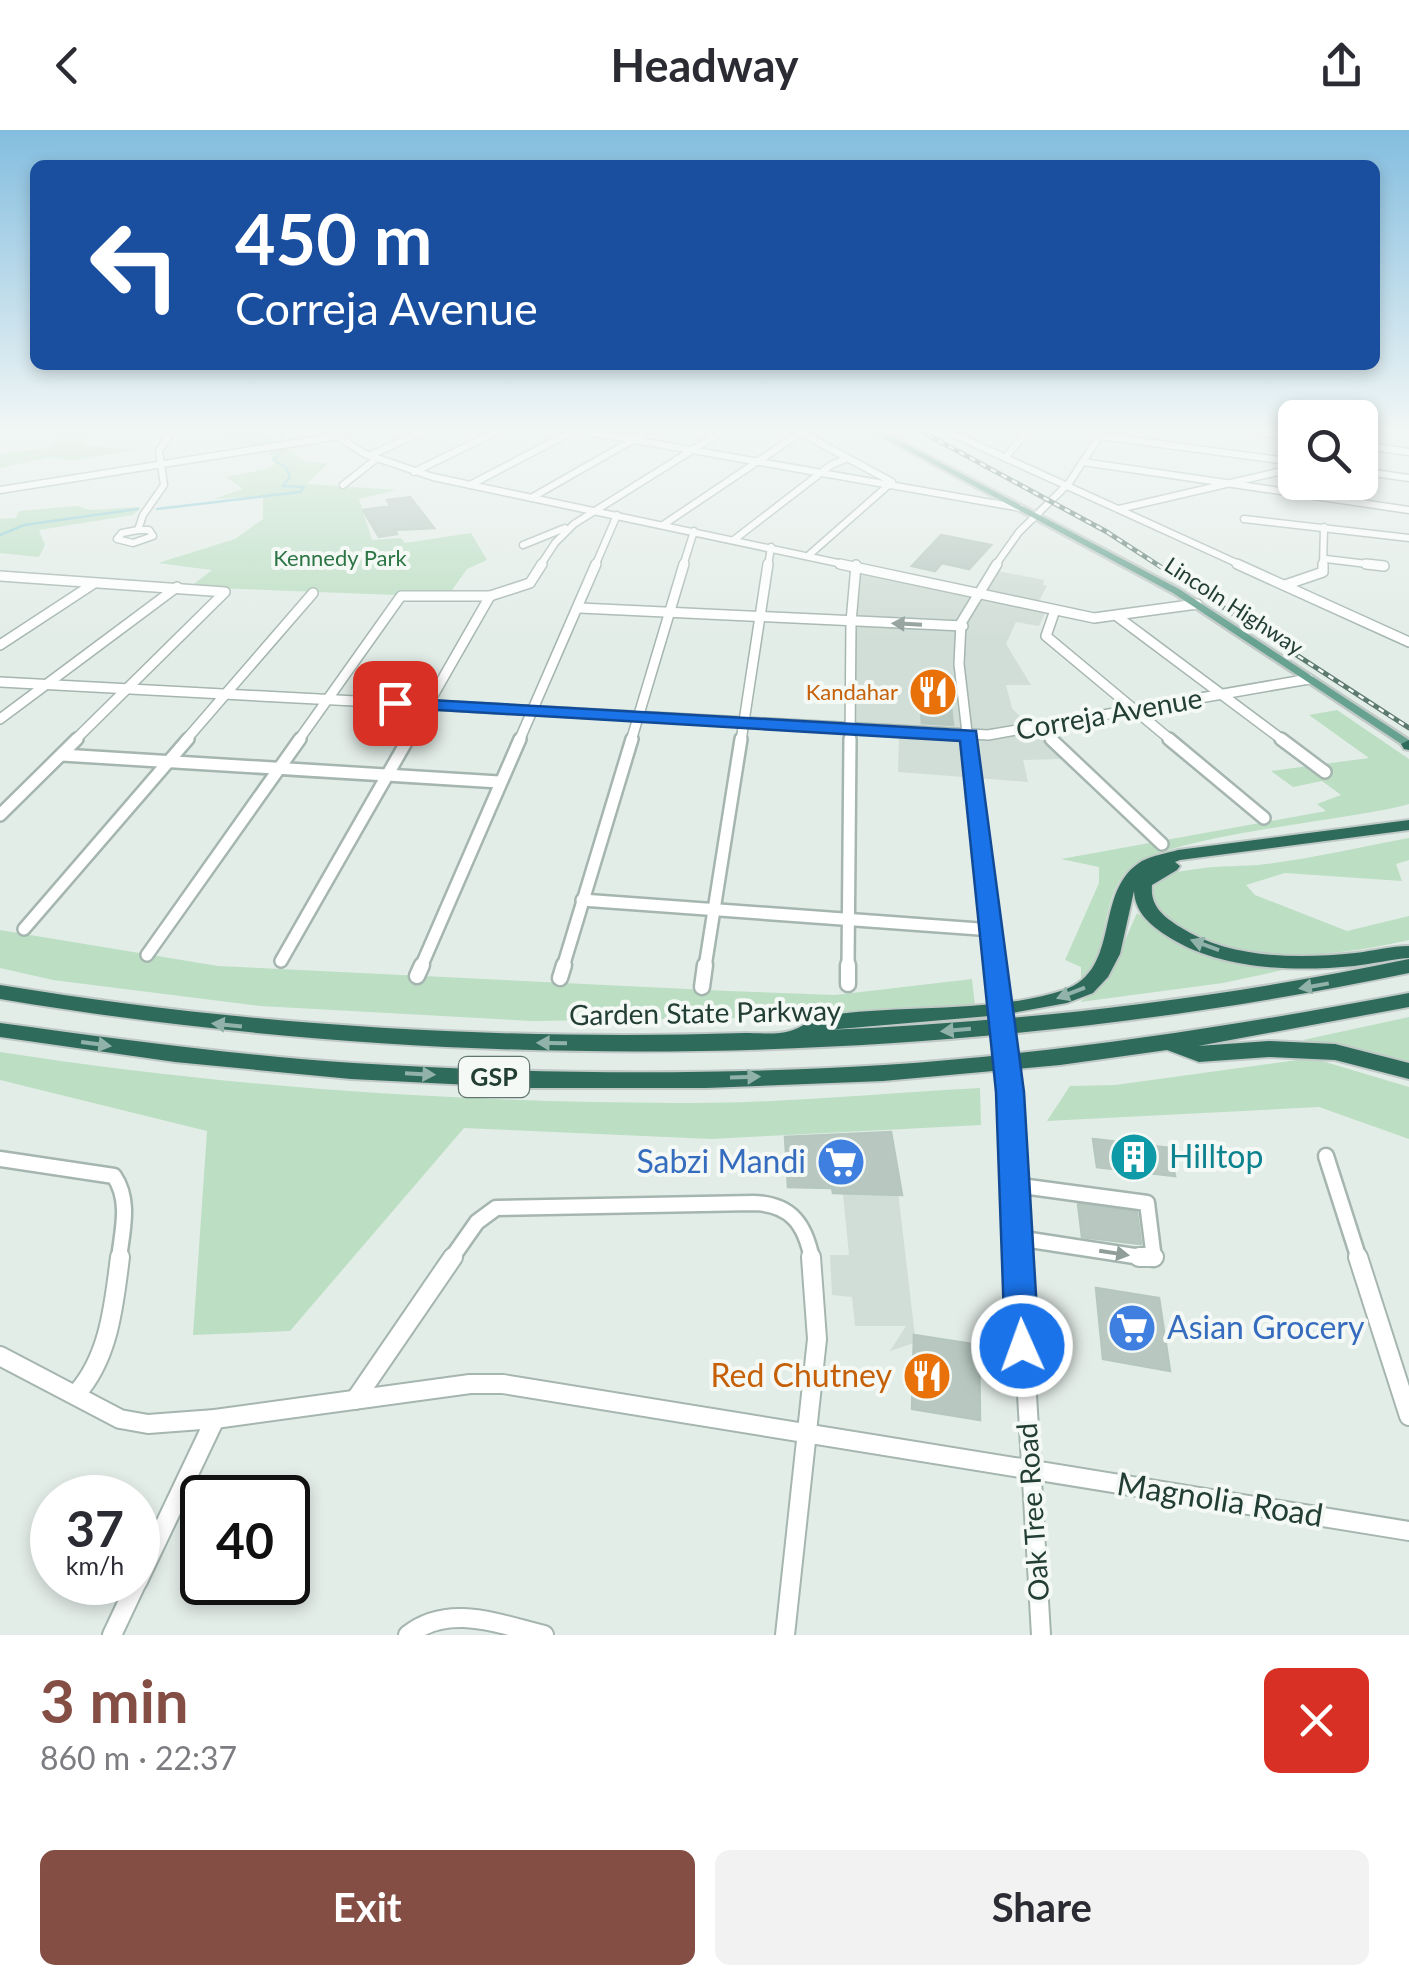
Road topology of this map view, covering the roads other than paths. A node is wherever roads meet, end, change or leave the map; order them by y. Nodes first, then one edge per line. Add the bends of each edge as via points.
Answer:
1 (154, 499) edge
2 (538, 499) edge
3 (612, 499) edge
4 (700, 499) edge
5 (786, 499) edge
6 (872, 499) edge
7 (970, 499) edge
8 (1004, 499) edge
9 (1051, 499) edge
10 (1095, 499) edge
11 (1162, 499) edge
12 (1337, 499) edge
13 (1021, 508) junction
14 (595, 510) junction
15 (1119, 510) junction
16 (1409, 510) edge
17 (617, 515) junction
18 (1034, 515) junction
19 (1244, 519) dead end
20 (574, 524) junction
21 (664, 524) junction
22 (1324, 527) junction
23 (138, 530) dead end
24 (694, 531) junction
25 (1409, 538) edge
26 (734, 539) junction
27 (523, 546) dead end
28 (771, 547) junction
29 (809, 554) junction
30 (1326, 558) junction
31 (856, 565) junction
32 (1384, 566) dead end
33 (0, 576) edge
34 (14, 578) junction
35 (94, 584) junction
36 (1285, 585) junction
37 (0, 586) edge
38 (178, 587) junction
39 (314, 593) dead end
40 (977, 594) junction
41 (490, 596) junction
42 (1197, 604) junction
43 (580, 608) junction
44 (1055, 610) junction
45 (667, 613) junction
46 (1118, 617) junction
47 (759, 618) junction
48 (851, 622) junction
49 (962, 626) junction
50 (1409, 632) edge
51 (1396, 636) junction
52 (1409, 642) edge
53 (0, 645) edge
54 (1309, 678) junction
55 (0, 682) edge
56 (45, 685) junction
57 (130, 688) junction
58 (227, 694) junction
59 (1221, 694) junction
60 (327, 700) junction
61 (429, 705) junction
62 (1136, 709) junction
63 (532, 710) junction
64 (636, 716) junction
65 (0, 719) edge
66 (744, 722) junction
67 (1039, 726) junction
68 (851, 728) junction
69 (969, 736) junction
70 (1409, 745) edge
71 (62, 755) junction
72 (172, 761) junction
73 (282, 768) junction
74 (1326, 772) dead end
75 (388, 775) junction
76 (499, 782) junction
77 (0, 815) edge
78 (1409, 816) edge
79 (1264, 818) dead end
80 (1409, 825) edge
81 (1375, 827) junction
82 (1162, 844) dead end
83 (1224, 852) junction
84 (582, 900) junction
85 (715, 908) junction
86 (848, 917) junction
87 (24, 929) dead end
88 (993, 930) junction
89 (1409, 952) edge
90 (147, 955) dead end
91 (280, 960) dead end
92 (1409, 966) edge
93 (417, 976) dead end
94 (560, 978) dead end
95 (848, 984) dead end
96 (702, 987) dead end
97 (0, 992) edge
98 (1409, 1000) edge
99 (0, 1030) edge
100 (794, 1039) junction
101 (1168, 1042) junction
102 (1409, 1071) edge
103 (1326, 1156) dead end
104 (0, 1159) edge
105 (1014, 1185) junction
106 (1018, 1238) junction
107 (0, 1356) edge
108 (76, 1394) junction
109 (356, 1400) junction
110 (1409, 1416) edge
111 (214, 1419) junction
112 (807, 1434) junction
113 (1030, 1472) junction
114 (1409, 1531) edge
115 (160, 1533) edge
116 (126, 1605) edge
117 (112, 1635) edge
118 (408, 1635) edge
119 (544, 1635) edge
120 (785, 1635) edge
121 (1041, 1635) edge

1 - 23 street
2 - 14 street
3 - 14 street
4 - 21 street
5 - 26 street
6 - 29 street
7 - 13 street
8 - 13 main road, Lincoln Highway
9 - 18 street, Oak Tree Road
10 - 15 street
11 - 15 street
12 - 16 street
13 - 18 main road, Lincoln Highway
14 - 17 street
14 - 20 street
15 - 36 street
17 - 21 street
17 - 43 street
18 - 40 street, Oak Tree Road
18 - 42 main road, Lincoln Highway
19 - 22 street
20 - 27 street
20 - 41 street via 533,580
21 - 24 street
22 - 25 street
22 - 30 street
24 - 26 street
24 - 45 street
26 - 28 street
28 - 29 street
28 - 47 street
29 - 31 street
30 - 32 street
30 - 36 street via 1319,575
31 - 40 street
31 - 48 street
33 - 34 street
34 - 35 street
34 - 37 street
35 - 38 street
35 - 53 street
36 - 51 street
38 - 56 street
38 - 57 street via 225,592
39 - 58 street
40 - 44 street
40 - 49 street, Oak Tree Road
41 - 60 street via 406,594
41 - 61 street
42 - 46 street
42 - 54 main road, Lincoln Highway
43 - 45 street
43 - 63 street
44 - 46 street
44 - 62 street via 1046,636
45 - 47 street
45 - 64 street
46 - 59 street
47 - 48 street
47 - 66 street
49 -> 48 street
48 - 68 street
49 - 69 street, Oak Tree Road via 959,664
50 - 51 street
51 - 52 street
54 - 59 street, Correja Avenue
54 - 70 main road, Lincoln Highway
55 - 56 street, Correja Avenue
56 - 57 street, Correja Avenue
56 - 65 street
57 - 58 street, Correja Avenue
57 - 71 street
58 - 60 street, Correja Avenue
58 - 72 street
59 - 62 street, Correja Avenue
59 - 74 street
60 - 61 street, Correja Avenue
60 - 73 street
61 - 63 street, Correja Avenue
61 - 75 street
62 - 67 street, Correja Avenue
62 - 79 street
63 - 64 street, Correja Avenue
63 - 76 street
64 - 66 street, Correja Avenue
64 - 84 street
66 - 68 street, Correja Avenue
66 - 85 street
67 - 69 street, Correja Avenue
67 - 82 street
68 - 69 street, Correja Avenue
68 - 86 street
69 - 88 street, Oak Tree Road
71 - 72 street
71 - 77 street
72 - 73 street
72 - 87 street
73 - 75 street
73 - 90 street
75 - 76 street
75 - 91 street
76 - 93 street
78 - 81 highway
80 - 81 highway
81 - 83 highway
89 -> 83 highway via 1320,962 1247,956 1187,938 1148,910 1142,891 1151,874
83 -> 100 highway via 1169,857 1132,874 1102,972 1079,992 1026,1004 822,1022
84 - 85 street
84 - 94 street
85 - 86 street
85 - 96 street
86 - 88 street
86 - 95 street
88 - 105 street, Oak Tree Road, bridge
92 -> 100 highway, Garden State Parkway / GSP via 1116,1016
100 -> 97 highway, Garden State Parkway / GSP via 421,1040 219,1024
98 - 101 highway
99 -> 101 highway, GSP via 230,1060 458,1076 710,1078 990,1063
101 - 102 highway via 1199,1054 1320,1051
103 - 110 street
104 - 108 street via 114,1176 123,1189 115,1298 96,1372
105 - 106 street, Oak Tree Road
106 -> 105 street via 1154,1259 1147,1203
106 - 113 street, Oak Tree Road
107 - 108 street, Magnolia Road
108 - 111 street, Magnolia Road via 120,1419
109 - 111 street, Magnolia Road
109 - 112 street, Magnolia Road via 503,1384
109 - 112 street via 477,1222 496,1208 769,1203 802,1224 817,1310
111 - 115 street
112 - 113 street, Magnolia Road
112 - 120 street
113 - 114 street, Magnolia Road
113 - 121 street, Oak Tree Road
116 - 117 street
118 - 119 street via 431,1617 448,1615

